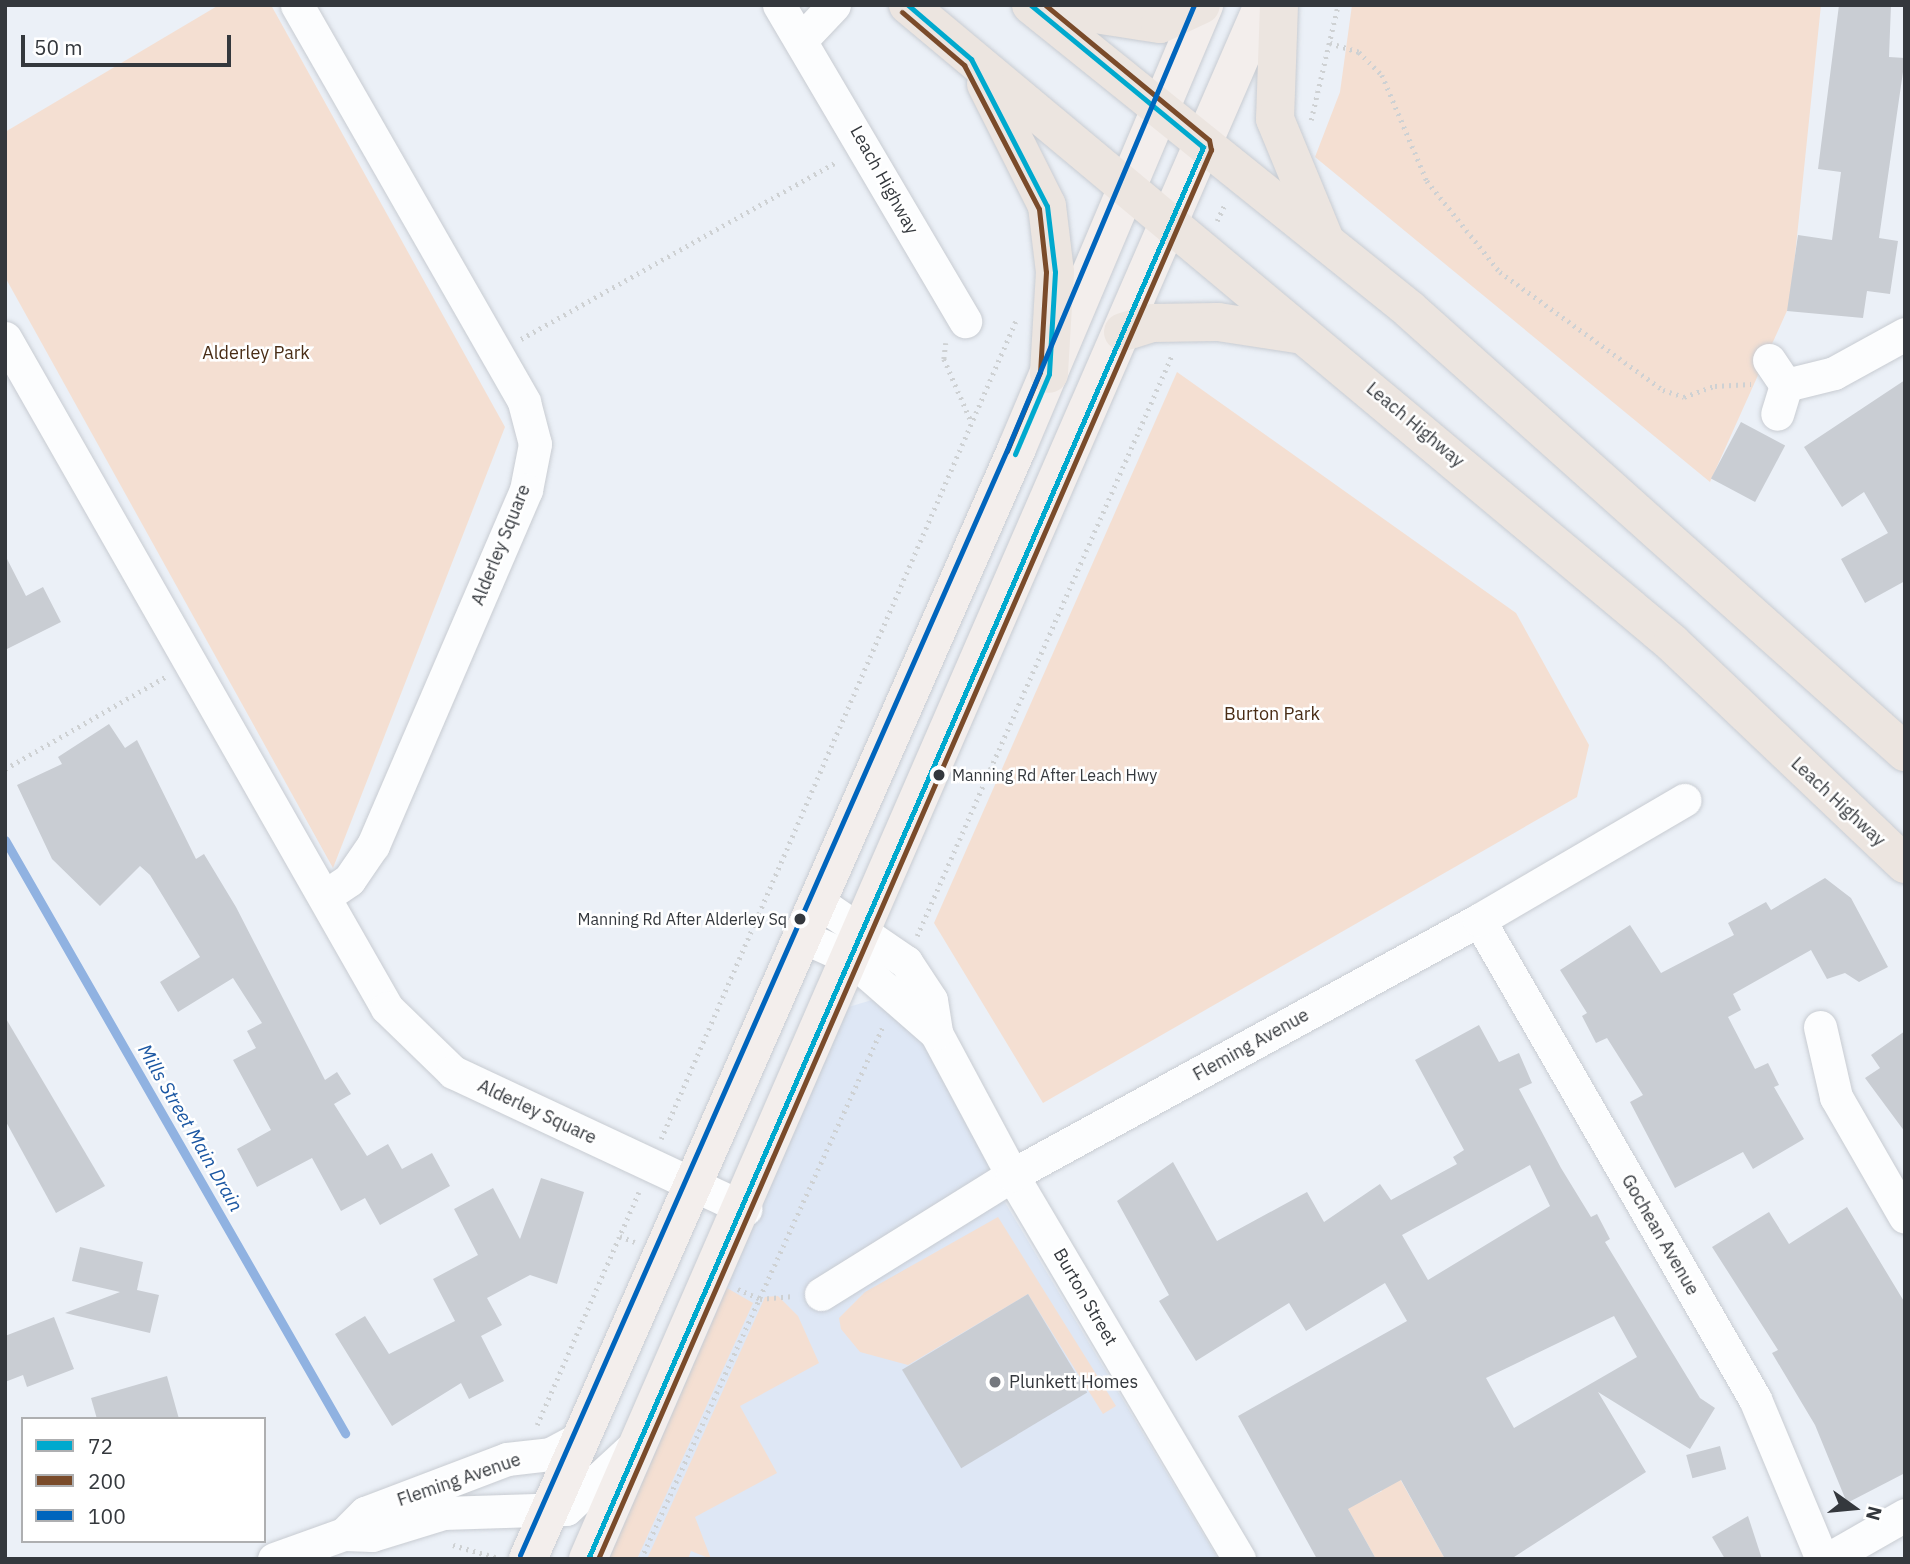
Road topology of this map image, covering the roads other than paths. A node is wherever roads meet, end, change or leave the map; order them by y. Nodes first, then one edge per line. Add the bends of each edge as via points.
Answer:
1 (297, 5) edge
2 (779, 5) edge
3 (834, 5) edge
4 (908, 5) edge
5 (1031, 5) edge
6 (1037, 5) edge
7 (1202, 5) edge
8 (1263, 5) edge
9 (1279, 5) edge
10 (801, 40) junction
11 (971, 59) junction
12 (1160, 112) junction
13 (1203, 147) junction
14 (1126, 191) junction
15 (1169, 225) junction
16 (1326, 244) junction
17 (962, 316) road end
18 (1123, 332) junction
19 (1905, 334) edge
20 (1305, 336) junction
21 (5, 338) edge
22 (1049, 374) junction
23 (1777, 386) road end
24 (1905, 750) edge
25 (1684, 800) dead end
26 (1905, 864) edge
27 (325, 896) junction
28 (817, 901) junction
29 (1479, 920) junction
30 (801, 936) junction
31 (856, 943) junction
32 (1820, 1027) dead end
33 (1013, 1175) junction
34 (692, 1185) junction
35 (745, 1209) junction
36 (1905, 1217) edge
37 (821, 1294) dead end
38 (647, 1432) junction
39 (580, 1438) junction
40 (548, 1512) junction
41 (1905, 1515) edge
42 (339, 1544) edge
43 (274, 1559) edge
44 (528, 1559) edge
45 (588, 1559) edge
46 (1238, 1559) edge
47 (1822, 1559) edge
48 (1828, 1559) edge

1 - 27 street, Alderley Square via 524,402 535,444 526,490 373,845 349,880
2 - 10 street, Leach Highway
3 - 10 street
4 - 11 highway, Leach Highway
5 - 12 highway
6 - 7 highway via 1160,24
7 - 12 main road
8 - 13 main road
9 - 16 highway via 1275,118
10 - 17 street, Leach Highway
11 - 14 highway, Leach Highway
11 - 22 highway via 1047,206 1055,272
12 - 13 highway
12 - 14 main road
13 - 15 main road
13 - 16 highway
14 - 15 highway, Leach Highway
14 - 22 main road
15 - 18 main road
15 - 20 highway, Leach Highway
16 - 24 highway via 1410,310
18 - 20 highway via 1183,321
18 - 31 main road
19 - 23 street via 1834,373
20 - 26 highway, Leach Highway via 1672,643
21 - 27 street, Alderley Square
22 - 28 main road
25 - 29 street, Fleming Avenue
27 - 34 street, Alderley Square via 387,1008 453,1072
28 - 30 main road
28 - 31 street, Burton Street
29 - 33 street, Fleming Avenue
29 - 47 street, Gochean Avenue via 1755,1399
30 - 31 street, Burton Street
30 - 34 main road
31 - 33 street, Burton Street via 931,1000 936,1033
31 - 35 main road
32 - 36 street via 1836,1097
33 - 37 street, Fleming Avenue
33 - 46 street, Burton Street
34 - 35 street, Alderley Square
34 - 39 main road
35 - 38 main road
38 - 40 street, Fleming Avenue via 589,1494
38 - 45 main road
39 - 40 main road
39 - 42 street, Fleming Avenue via 550,1454 524,1456 365,1513
40 - 42 street, Fleming Avenue via 443,1513
40 - 44 main road
41 - 48 street
42 - 43 street, Fleming Avenue

